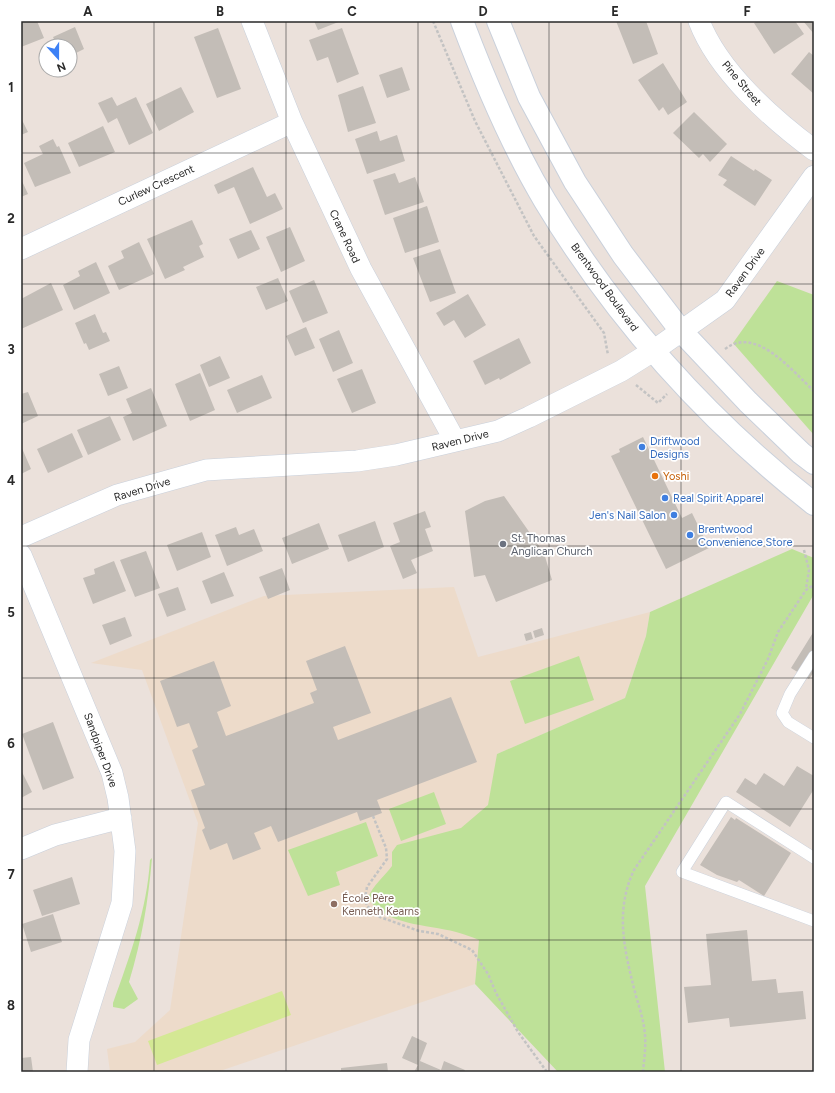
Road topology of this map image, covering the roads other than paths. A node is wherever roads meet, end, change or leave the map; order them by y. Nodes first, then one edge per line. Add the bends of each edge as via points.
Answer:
1 (252, 21) edge
2 (462, 21) edge
3 (498, 21) edge
4 (699, 21) edge
5 (292, 122) junction
6 (814, 150) edge
7 (814, 176) edge
8 (21, 249) edge
9 (681, 331) junction
10 (653, 351) junction
11 (455, 441) junction
12 (814, 463) edge
13 (814, 504) edge
14 (21, 537) edge
15 (21, 555) edge
16 (814, 656) edge
17 (814, 738) edge
18 (121, 818) junction
19 (21, 849) edge
20 (814, 858) edge
21 (814, 921) edge
22 (77, 1072) edge

1 - 5 street, Crane Road
2 - 10 main road, Brentwood Boulevard via 491,96 544,200 593,274
3 - 9 main road via 529,97 575,182 623,255
4 - 6 street, Pine Street via 715,50 755,101
5 - 8 street, Curlew Crescent
5 - 11 street, Crane Road via 361,270
7 - 9 street, Raven Drive via 725,300
9 - 10 street, Raven Drive
9 - 12 main road via 748,402
10 - 11 street, Raven Drive via 621,371 542,411 498,431
10 - 13 main road, Brentwood Boulevard via 744,445
11 - 14 street, Raven Drive via 357,461 206,470 117,495
15 - 18 street, Sandpiper Drive via 112,773
16 - 17 lane via 782,712 788,722
18 - 19 street via 55,835
18 - 22 street, Sandpiper Drive via 125,851 122,903 79,1040
20 - 21 lane via 726,802 682,872

